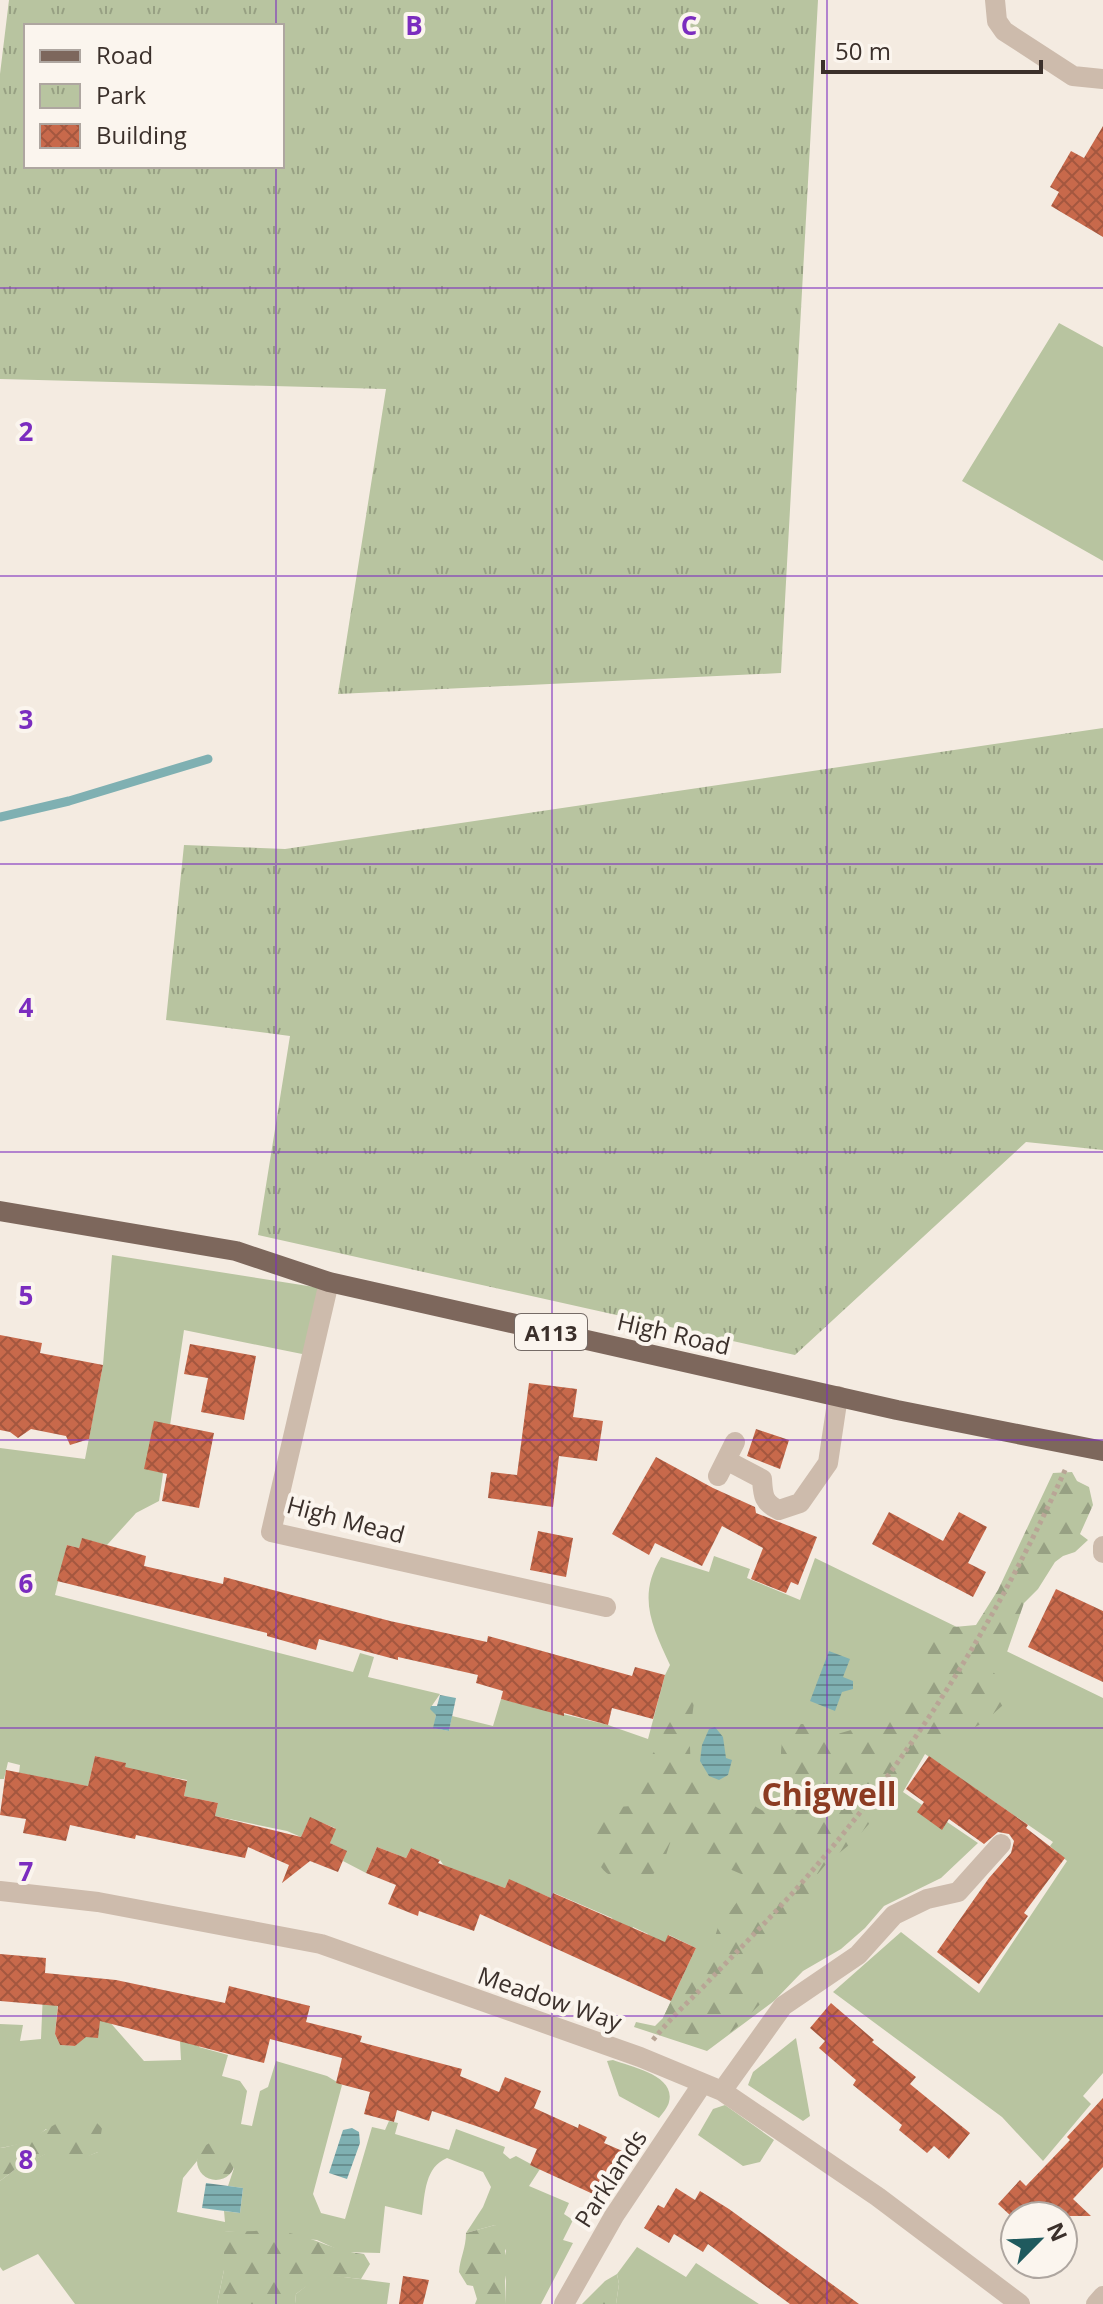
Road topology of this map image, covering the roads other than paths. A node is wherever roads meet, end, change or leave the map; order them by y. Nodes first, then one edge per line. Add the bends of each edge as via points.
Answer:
1 (995, 0) edge
2 (1103, 79) edge
3 (0, 1211) edge
4 (329, 1282) junction
5 (838, 1396) junction
6 (1103, 1451) edge
7 (726, 1460) dead end
8 (1103, 1546) edge
9 (1103, 1553) edge
10 (606, 1607) dead end
11 (1001, 1844) dead end
12 (0, 1891) edge
13 (713, 2087) junction
14 (1103, 2296) edge
15 (564, 2304) edge
16 (1020, 2304) edge
17 (1096, 2304) edge

1 - 2 street via 1004,31 1073,76
3 - 4 main road, High Road / A113 via 236,1251
4 - 5 main road, High Road / A113
4 - 10 street, High Mead via 271,1532
5 - 6 main road, High Road / A113
5 - 7 street via 828,1463 800,1503 779,1510 767,1505 762,1479
8 - 9 street
11 - 13 street, Parklands via 958,1892 894,1915 858,1955 783,2006
12 - 13 street, Meadow Way via 98,1902 321,1944
13 - 15 street, Parklands via 614,2216
13 - 16 street, Meadow Way via 878,2197
14 - 17 street

